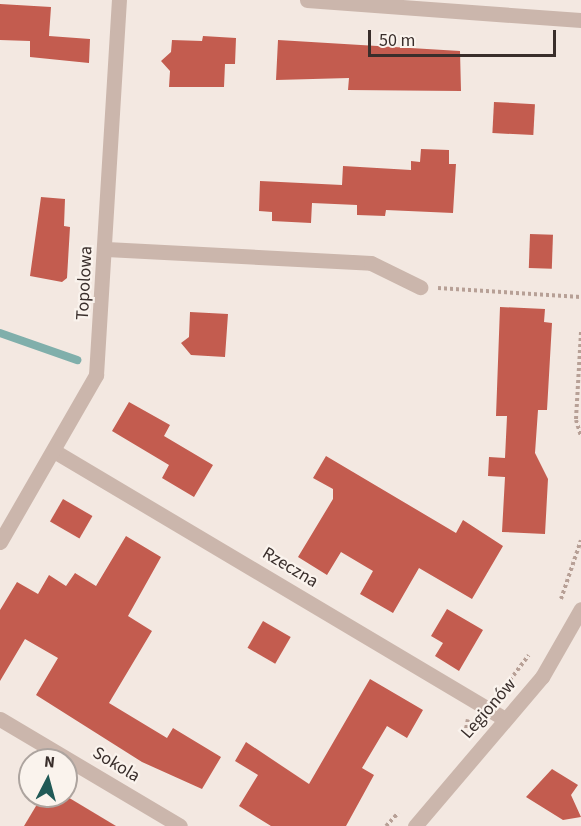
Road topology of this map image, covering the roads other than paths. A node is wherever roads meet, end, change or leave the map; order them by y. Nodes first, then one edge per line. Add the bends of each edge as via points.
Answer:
1 (119, 0) edge
2 (307, 0) edge
3 (581, 20) edge
4 (106, 249) junction
5 (420, 287) road end
6 (54, 451) junction
7 (0, 542) edge
8 (581, 609) edge
9 (0, 719) edge
10 (505, 719) junction
11 (180, 826) edge
12 (415, 826) edge

1 - 4 street, Topolowa
2 - 3 street
4 - 5 street via 371,263
4 - 6 street, Topolowa via 96,375
6 - 7 street, Topolowa
6 - 10 street, Rzeczna
8 - 10 street, Legionów via 542,677
9 - 11 street, Sokola
10 - 12 street, Legionów

